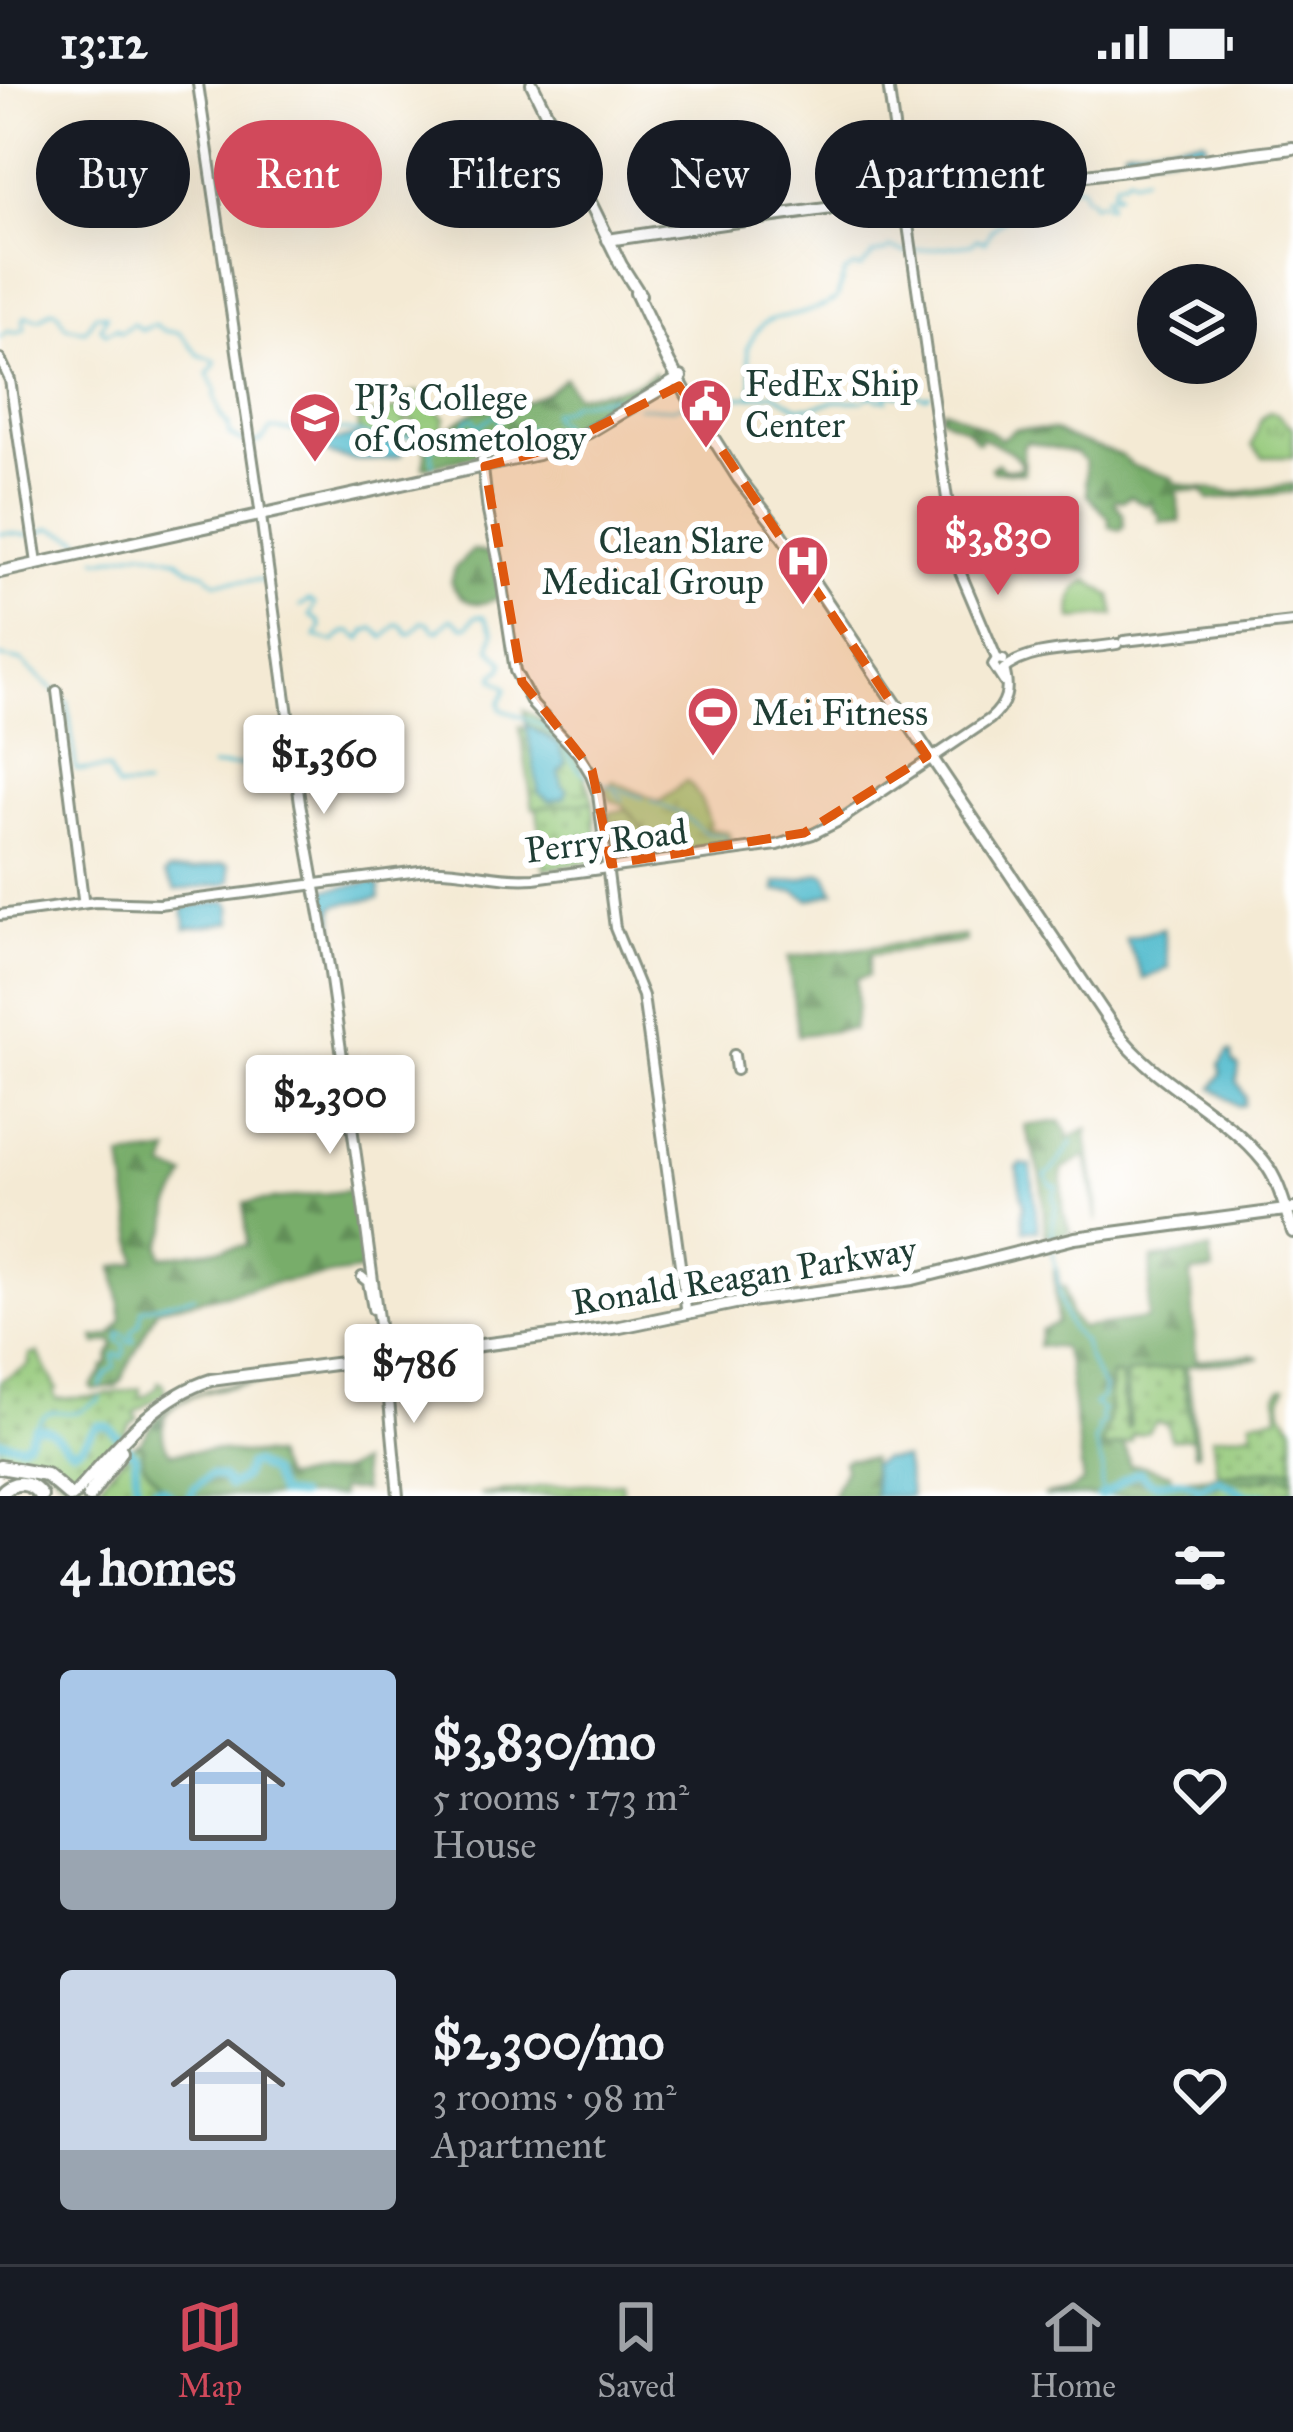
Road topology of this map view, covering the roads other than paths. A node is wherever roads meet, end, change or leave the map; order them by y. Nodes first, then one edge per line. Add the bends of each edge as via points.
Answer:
1 (198, 84) edge
2 (532, 84) edge
3 (888, 84) edge
4 (893, 120) edge
5 (1293, 148) edge
6 (1087, 176) edge
7 (815, 211) edge
8 (909, 228) edge
9 (610, 240) junction
10 (0, 359) edge
11 (681, 385) junction
12 (483, 464) junction
13 (259, 514) junction
14 (774, 527) junction
15 (37, 562) junction
16 (0, 568) edge
17 (1293, 622) edge
18 (1121, 642) junction
19 (1074, 648) junction
20 (1060, 652) junction
21 (1002, 664) junction
22 (57, 694) dead end
23 (930, 757) junction
24 (609, 866) junction
25 (312, 882) junction
26 (83, 901) junction
27 (0, 913) edge
28 (734, 1055) dead end
29 (736, 1070) dead end
30 (1287, 1211) edge
31 (1293, 1232) edge
32 (1293, 1244) edge
33 (362, 1277) dead end
34 (686, 1308) dead end
35 (374, 1311) junction
36 (377, 1333) junction
37 (382, 1359) junction
38 (305, 1367) junction
39 (124, 1445) junction
40 (0, 1467) edge
41 (76, 1494) edge
42 (0, 1495) edge
43 (41, 1496) edge
44 (398, 1496) edge

1 - 13 street
2 - 9 main road
3 - 4 street
5 - 6 main road
7 - 9 main road
8 - 21 street via 960,576
9 - 11 main road
10 - 15 street via 10,380
11 - 12 main road via 630,403 558,447
11 - 14 main road
12 - 13 main road
12 - 24 street via 522,682 592,770
12 - 24 street via 480,489 515,671 532,706 590,773
13 - 15 main road
13 - 25 street
14 - 23 main road
14 - 23 main road
15 - 16 main road
17 - 18 street
18 - 19 street
18 - 20 street
19 - 20 street
19 - 21 street
20 - 21 street
21 - 23 street, Perry Road via 999,705
22 - 26 street
23 - 24 street, Perry Road via 820,830 777,845
23 - 30 main road via 1126,1043 1242,1136
24 - 25 street, Perry Road via 523,879 427,870
24 - 34 street via 621,948 643,996
25 - 26 street, Perry Road via 155,904
25 - 35 street
25 - 37 street
26 - 27 street, Perry Road
28 - 29 street
30 - 31 main road
30 - 32 main road
30 - 37 main road, Ronald Reagan Parkway via 1076,1242 915,1282
30 - 37 main road, Ronald Reagan Parkway via 1053,1243 914,1279
33 - 35 street
35 - 36 street
36 - 37 street
36 - 38 main road via 368,1355
37 - 38 main road, Ronald Reagan Parkway
37 - 39 main road, Ronald Reagan Parkway via 208,1386 167,1406
37 - 44 street
38 - 39 main road, Ronald Reagan Parkway via 191,1387 159,1406
39 - 41 highway
39 - 41 main road, Ronald Reagan Parkway
40 - 41 highway via 44,1474
42 - 43 highway via 22,1484

